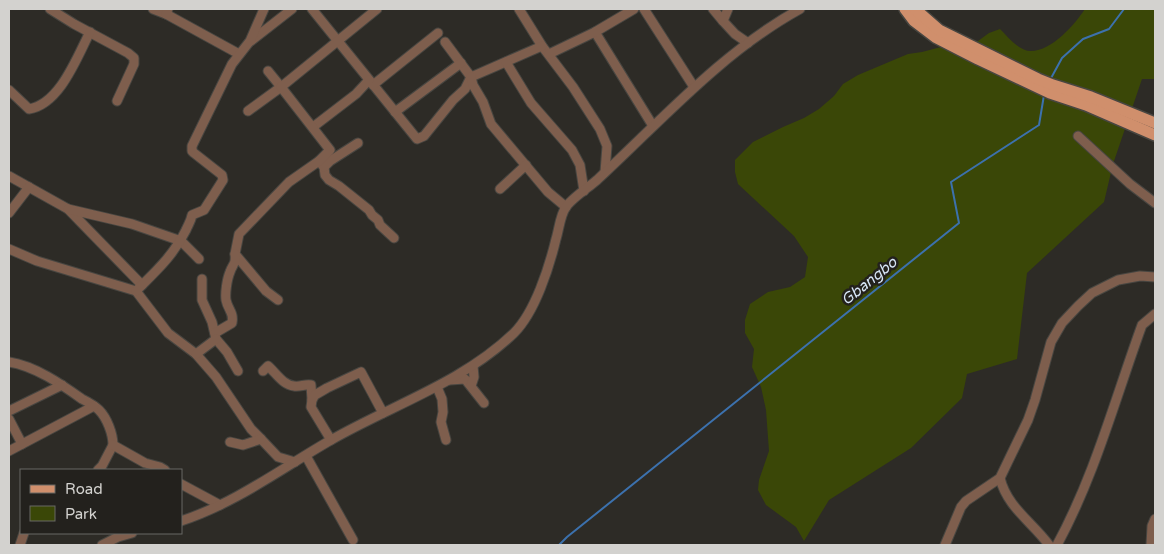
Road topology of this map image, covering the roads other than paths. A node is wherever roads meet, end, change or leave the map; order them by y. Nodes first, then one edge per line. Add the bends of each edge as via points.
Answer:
1 (50, 9) edge
2 (153, 9) edge
3 (264, 9) edge
4 (292, 9) edge
5 (312, 9) edge
6 (377, 9) edge
7 (519, 9) edge
8 (634, 9) edge
9 (644, 9) edge
10 (713, 9) edge
11 (728, 9) edge
12 (800, 9) edge
13 (905, 9) edge
14 (915, 9) edge
15 (167, 11) edge
16 (723, 21) junction
17 (90, 32) junction
18 (595, 32) junction
19 (438, 33) dead end
20 (337, 41) junction
21 (250, 42) junction
22 (445, 42) dead end
23 (748, 43) junction
24 (542, 46) junction
25 (239, 54) junction
26 (549, 54) junction
27 (506, 62) junction
28 (461, 63) junction
29 (268, 71) dead end
30 (471, 77) junction
31 (371, 82) junction
32 (1036, 83) junction
33 (281, 87) junction
34 (694, 87) junction
35 (1052, 89) junction
36 (9, 90) edge
37 (116, 101) dead end
38 (248, 110) dead end
39 (395, 112) junction
40 (1155, 123) edge
41 (653, 126) junction
42 (313, 127) junction
43 (1155, 135) edge
44 (1078, 136) dead end
45 (358, 143) dead end
46 (322, 164) junction
47 (526, 165) junction
48 (605, 172) junction
49 (9, 176) edge
50 (29, 187) junction
51 (500, 189) dead end
52 (584, 191) junction
53 (1155, 203) edge
54 (566, 207) junction
55 (68, 209) junction
56 (9, 213) edge
57 (394, 238) dead end
58 (181, 241) junction
59 (9, 249) edge
60 (235, 254) junction
61 (199, 259) dead end
62 (1155, 277) edge
63 (202, 279) dead end
64 (139, 288) junction
65 (278, 300) dead end
66 (1155, 314) edge
67 (216, 336) junction
68 (196, 354) junction
69 (9, 362) edge
70 (473, 366) junction
71 (263, 370) dead end
72 (238, 371) dead end
73 (450, 380) junction
74 (62, 384) junction
75 (470, 386) junction
76 (437, 387) junction
77 (312, 400) junction
78 (484, 403) dead end
79 (94, 406) junction
80 (9, 411) edge
81 (384, 413) junction
82 (9, 419) edge
83 (261, 439) junction
84 (331, 440) junction
85 (446, 440) dead end
86 (230, 442) dead end
87 (22, 444) junction
88 (114, 445) junction
89 (9, 451) edge
90 (306, 456) junction
91 (278, 457) junction
92 (295, 462) junction
93 (99, 469) edge
94 (163, 469) edge
95 (273, 476) junction
96 (1000, 478) junction
97 (182, 485) edge
98 (220, 505) junction
99 (1155, 519) edge
100 (182, 522) edge
101 (128, 534) edge
102 (354, 540) dead end
103 (102, 545) edge
104 (945, 545) edge
105 (1049, 545) edge
106 (1057, 545) edge
107 (1150, 545) edge

1 - 17 street
2 - 15 street
3 - 21 street
4 - 21 street
5 - 20 street
6 - 20 street
7 - 24 street
8 - 18 street
9 - 34 street
10 - 16 street
11 - 16 street
12 - 23 street
13 - 32 main road via 935,37
14 - 32 main road via 939,30
15 - 25 street
16 - 23 street
17 - 36 street via 64,82 41,106 29,109
17 - 37 street via 134,58
18 - 26 street
18 - 41 street
19 - 31 street
20 - 31 street
20 - 33 street
21 - 25 street
22 - 28 street
23 - 34 street
24 - 26 street
24 - 27 street
25 - 58 street via 192,146 192,151 223,180 204,210 192,215
26 - 48 street via 600,129 607,146
27 - 30 street
27 - 52 street via 531,103 572,150 580,165
28 - 30 street
28 - 39 street
29 - 33 street
30 - 39 street via 465,89 421,138 417,139
30 - 47 street via 491,124
31 - 39 street
31 - 42 street
32 - 35 main road
33 - 38 street
33 - 42 street
34 - 41 street
35 - 40 main road via 1091,97
35 - 43 main road
41 - 48 street
42 - 46 street via 330,150
44 - 53 street
45 - 46 street
46 - 57 street via 329,180 369,210
46 - 60 street via 290,182 239,234
47 - 51 street
47 - 54 street via 548,192
48 - 52 street
49 - 50 street
50 - 55 street
50 - 56 street
52 - 54 street
54 - 70 street via 543,283 525,318 515,332
55 - 58 street via 132,224
55 - 64 street
58 - 61 street
58 - 64 street via 161,268
59 - 64 street via 37,261
60 - 65 street via 266,291
60 - 67 street via 236,263 230,272 226,301 233,315 232,323
62 - 96 street via 1118,280 1092,293 1062,323 1051,342 1028,420
63 - 67 street via 202,300
64 - 68 street via 168,333
66 - 106 street via 1142,325 1080,501
67 - 68 street
67 - 72 street
68 - 83 street
69 - 74 street
70 - 73 street
70 - 75 street via 474,377
71 - 77 street via 268,366 286,383 295,386 311,385
73 - 75 street via 465,379
73 - 76 street
74 - 79 street
74 - 80 street
75 - 78 street
76 - 81 street
76 - 85 street via 442,399 441,422
77 - 81 street via 327,388 361,372
77 - 84 street via 311,407
79 - 87 street
79 - 88 street via 104,417
81 - 84 street
82 - 87 street
83 - 86 street via 243,445
83 - 91 street
84 - 90 street
87 - 89 street
88 - 93 street
88 - 94 street via 145,463
90 - 92 street
90 - 102 street
91 - 92 street
91 - 95 street
92 - 95 street
95 - 98 street
96 - 104 street via 961,507
96 - 105 street via 1010,502
97 - 98 street
98 - 100 street
99 - 107 street
101 - 103 street

